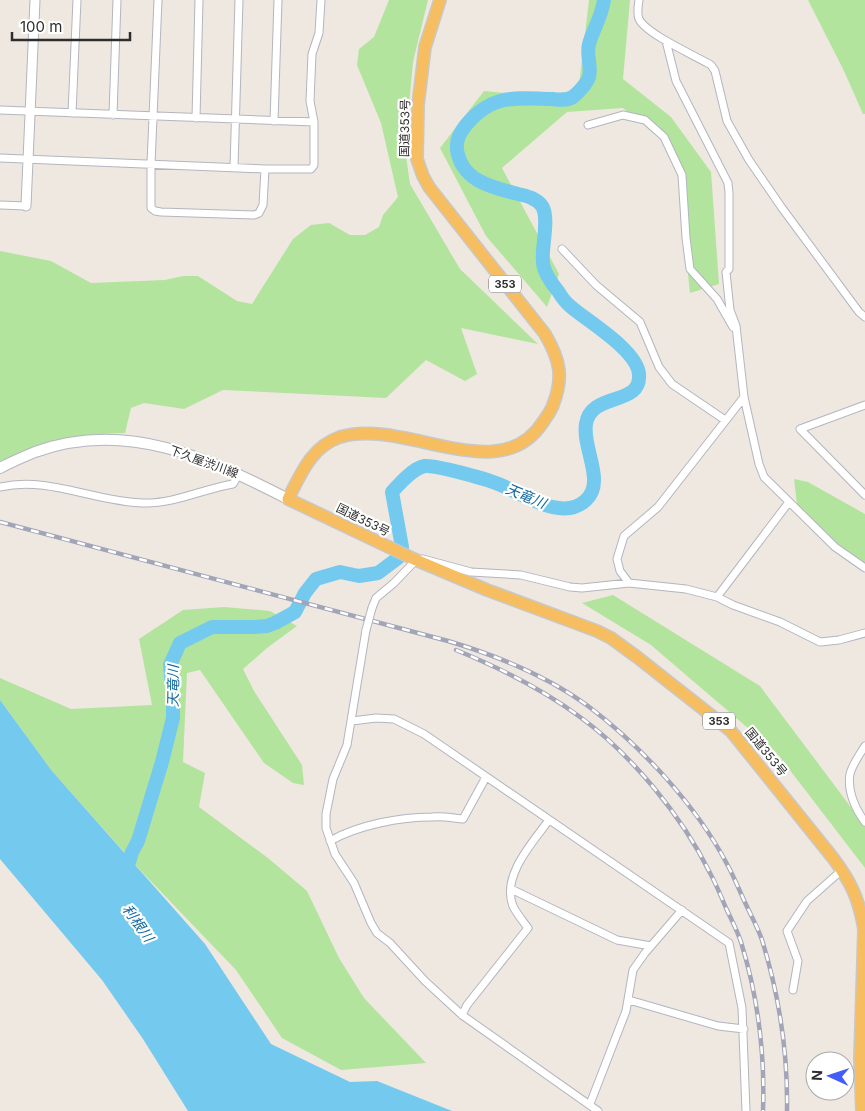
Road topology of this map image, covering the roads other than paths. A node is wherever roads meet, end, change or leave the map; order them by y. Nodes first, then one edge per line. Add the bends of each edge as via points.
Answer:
1 (35, 0) edge
2 (77, 0) edge
3 (117, 0) edge
4 (158, 0) edge
5 (199, 0) edge
6 (239, 0) edge
7 (278, 0) edge
8 (321, 0) edge
9 (440, 0) edge
10 (640, 0) edge
11 (666, 41) junction
12 (0, 110) edge
13 (31, 111) junction
14 (72, 113) junction
15 (113, 114) junction
16 (154, 116) junction
17 (196, 118) junction
18 (236, 119) junction
19 (274, 121) junction
20 (314, 122) junction
21 (588, 125) dead end
22 (0, 158) edge
23 (29, 160) junction
24 (151, 164) junction
25 (234, 167) junction
26 (265, 169) junction
27 (0, 205) edge
28 (26, 206) joint
29 (562, 249) dead end
30 (865, 317) edge
31 (737, 334) junction
32 (744, 397) junction
33 (865, 405) edge
34 (726, 420) junction
35 (0, 468) edge
36 (239, 474) junction
37 (0, 487) edge
38 (865, 495) edge
39 (288, 499) junction
40 (789, 502) junction
41 (411, 558) junction
42 (865, 568) edge
43 (629, 583) junction
44 (717, 597) junction
45 (865, 633) edge
46 (352, 721) junction
47 (864, 751) edge
48 (486, 777) junction
49 (549, 820) junction
50 (865, 822) edge
51 (330, 840) junction
52 (842, 870) junction
53 (511, 889) junction
54 (682, 910) junction
55 (651, 946) junction
56 (793, 990) dead end
57 (629, 1000) junction
58 (462, 1015) junction
59 (744, 1029) junction
60 (590, 1104) junction
61 (598, 1111) edge
62 (746, 1111) edge
63 (862, 1111) edge

1 - 13 street
2 - 14 street
3 - 15 street
4 - 16 street
5 - 17 street
6 - 18 street
7 - 19 street
8 - 20 street via 312,54 310,101
9 - 39 highway, 国道353号 / 353 via 423,58 418,105 420,168 429,187 545,334 559,365 559,390 552,410 536,432 523,442 500,451 483,452 370,433 340,437 323,446 309,460
10 - 11 street via 638,17
11 - 30 street via 712,65 727,120 749,160 814,253
11 - 31 street via 676,81 727,179 729,270 726,272 730,310
12 - 13 street
13 - 14 street
13 - 23 street
14 - 15 street
15 - 16 street
16 - 17 street
16 - 24 street
17 - 18 street
18 - 19 street
18 - 25 street
19 - 20 street
20 - 26 street via 313,167
21 - 31 street via 623,115 645,120 664,137 682,175 690,269 717,299
22 - 23 street
23 - 24 street
23 - 28 street
24 - 25 street
24 - 26 street via 151,208 170,213 259,213 263,205
25 - 26 street
27 - 28 street
29 - 34 street via 596,285 640,322 659,367 672,384
31 - 32 street
32 - 34 street
32 - 40 street via 764,477
33 - 38 street via 800,430
34 - 43 street via 658,507 624,536 617,559 620,571
35 - 36 main road, 下久屋渋川線 via 50,448 76,442 114,440 175,450
36 - 37 street via 233,484 151,503 37,483
36 - 39 main road, 下久屋渋川線
39 - 41 highway, 国道353号 / 353
40 - 42 street via 834,547
40 - 44 street
41 - 43 street via 431,560 471,572 521,576 570,587
41 - 46 street, bridge via 394,583 376,598 372,608
41 - 52 highway, 国道353号 / 353 via 611,638 731,731
43 - 44 street via 686,589
44 - 45 street via 820,642
46 - 48 street via 394,719 424,734
46 - 51 street via 328,801 326,828
47 - 50 street via 850,779 851,794
48 - 49 street
48 - 51 street via 463,819 434,816 403,819 345,833
49 - 53 street via 521,857
49 - 54 street
51 - 58 street via 377,933
52 - 56 street via 807,901 786,931 798,961
52 - 63 highway, 国道353号 / 353 via 855,892 864,929 860,1058
53 - 55 street via 617,940
53 - 58 street via 513,908 528,928
54 - 55 street
54 - 59 street via 729,943
55 - 57 street via 633,970
57 - 59 street via 718,1026
57 - 60 street
58 - 60 street
59 - 62 street
60 - 61 street

